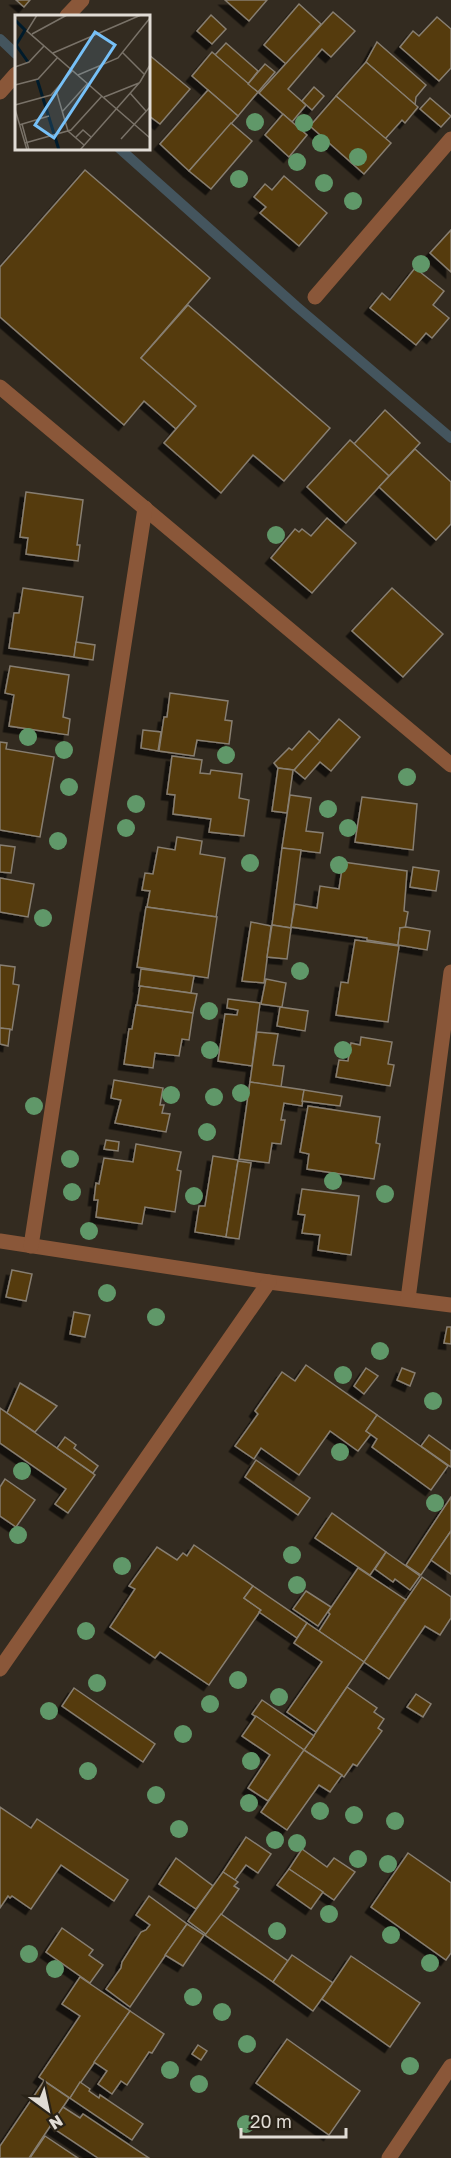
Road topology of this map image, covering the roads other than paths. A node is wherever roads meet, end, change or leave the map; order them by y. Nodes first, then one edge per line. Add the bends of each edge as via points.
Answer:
1 (82, 0) edge
2 (68, 15) edge
3 (451, 138) edge
4 (315, 297) dead end
5 (0, 387) edge
6 (145, 508) junction
7 (451, 765) edge
8 (451, 972) edge
9 (0, 1241) edge
10 (31, 1246) junction
11 (269, 1282) junction
12 (408, 1299) junction
13 (451, 1305) edge
14 (0, 1669) edge
15 (451, 2066) edge
16 (389, 2158) edge

1 - 2 street
3 - 4 street
5 - 6 street
6 - 7 street
6 - 10 street
8 - 12 street
9 - 10 street
10 - 11 street
11 - 12 street
11 - 14 street
12 - 13 street
15 - 16 street

